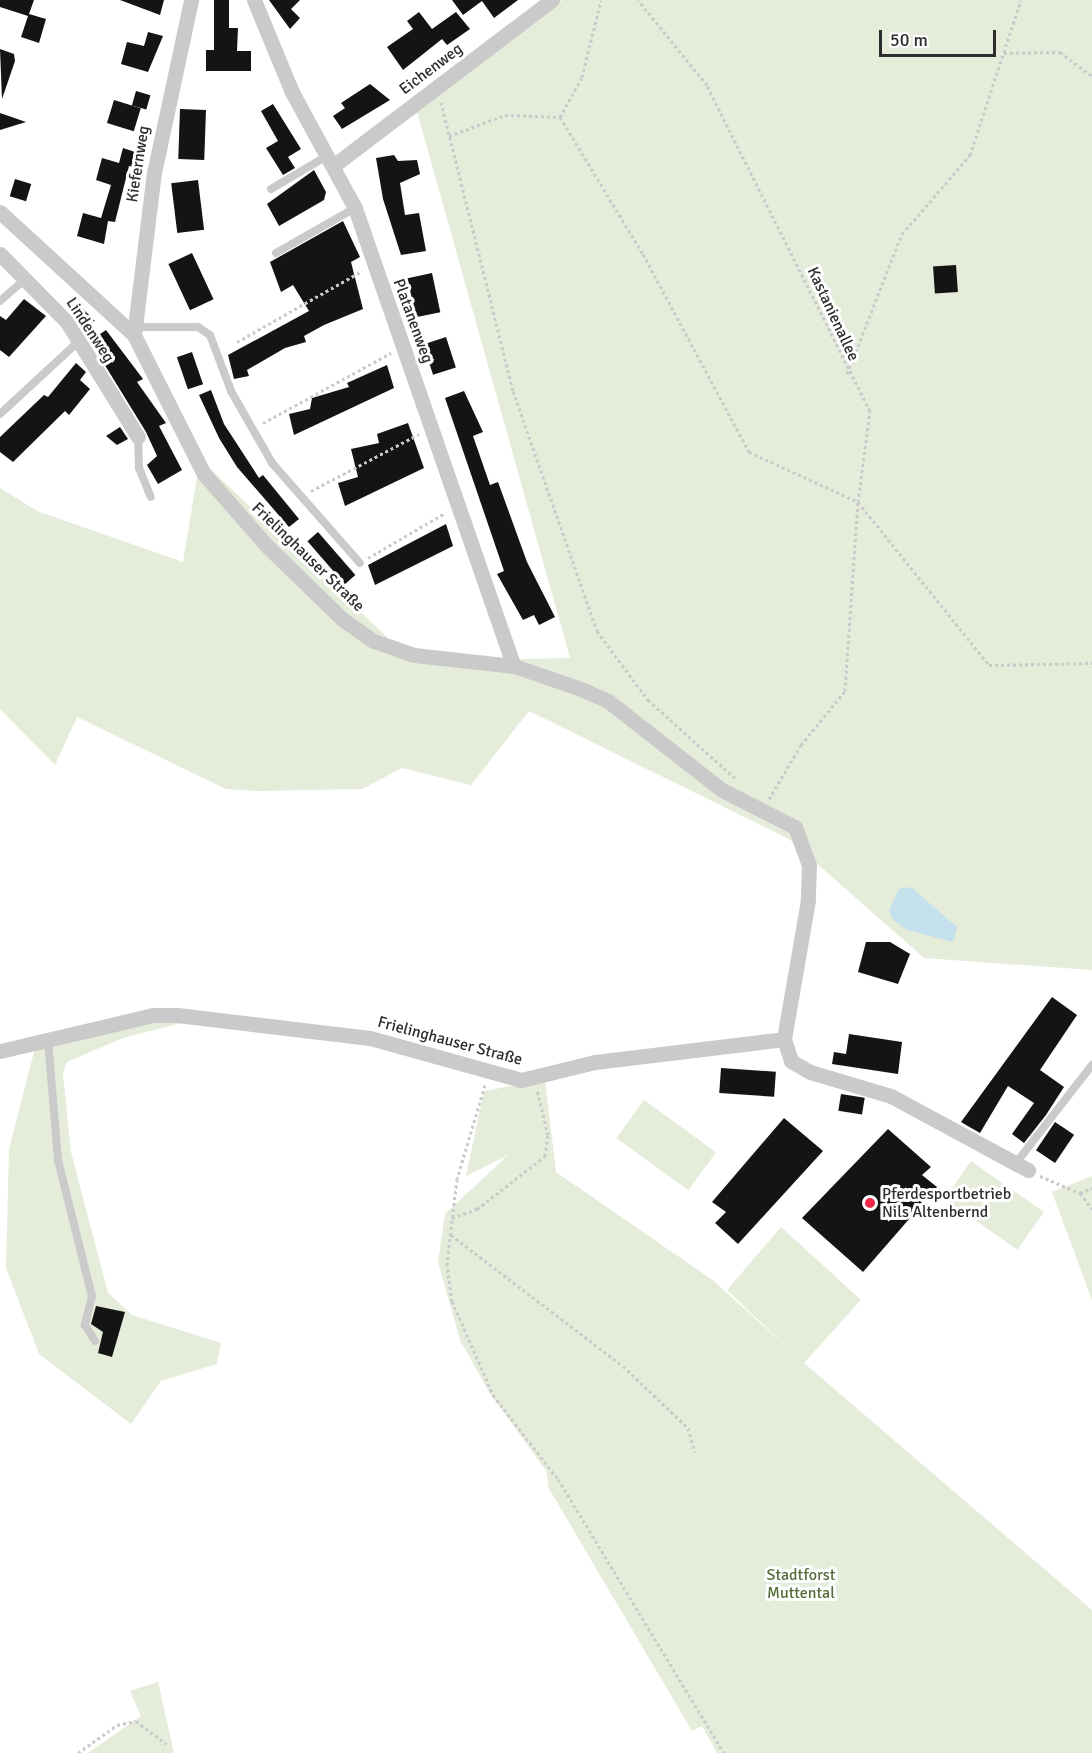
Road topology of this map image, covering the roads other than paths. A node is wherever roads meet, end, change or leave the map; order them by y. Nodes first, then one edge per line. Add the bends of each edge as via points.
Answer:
1 (191, 0) edge
2 (254, 0) edge
3 (552, 0) edge
4 (330, 161) junction
5 (271, 189) dead end
6 (355, 208) junction
7 (0, 212) edge
8 (276, 253) dead end
9 (0, 254) edge
10 (26, 278) junction
11 (0, 301) edge
12 (135, 331) junction
13 (77, 343) junction
14 (0, 414) edge
15 (138, 436) joint
16 (151, 497) dead end
17 (360, 563) road end
18 (514, 666) junction
19 (48, 1039) junction
20 (784, 1040) junction
21 (0, 1051) edge
22 (1092, 1065) edge
23 (1022, 1166) joint
24 (95, 1341) dead end

1 - 12 street, Kiefernweg via 154,173
2 - 4 street, Platanenweg via 270,46
3 - 4 street, Eichenweg
4 - 5 lane
4 - 6 street, Platanenweg
6 - 8 lane
6 - 18 street, Platanenweg
7 - 12 street, Frielinghauser Straße
9 - 10 street, Lindenweg
10 - 11 lane
10 - 13 street, Lindenweg via 66,322
12 - 17 lane via 198,327 210,335 250,430 300,496
12 - 18 street, Frielinghauser Straße via 204,474 267,546 342,619 374,641 414,655
13 - 14 lane
13 - 15 street, Lindenweg
15 - 16 lane via 139,468
18 - 20 street, Frielinghauser Straße via 608,701 722,790 795,827 809,865 808,900
19 - 20 street, Frielinghauser Straße via 154,1015 177,1015 370,1038 498,1074 535,1079 594,1062
19 - 21 street, Frielinghauser Straße
19 - 24 lane via 58,1160 92,1296 85,1325
20 - 23 street via 791,1061 810,1072 891,1096
22 - 23 lane

